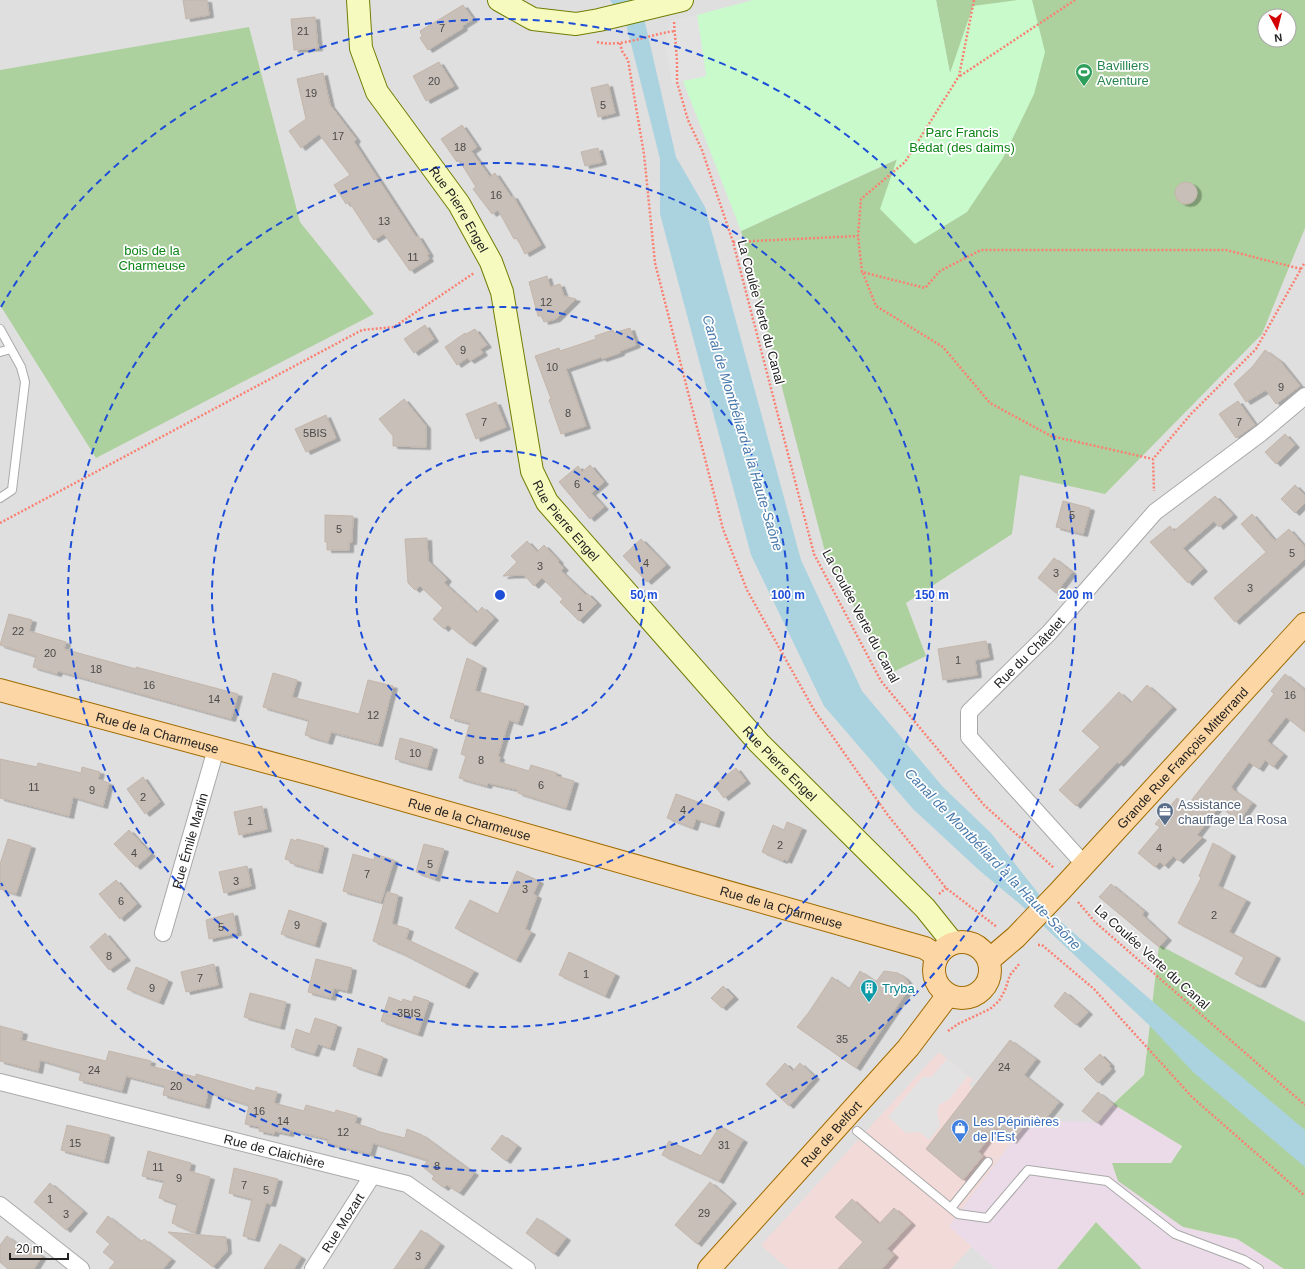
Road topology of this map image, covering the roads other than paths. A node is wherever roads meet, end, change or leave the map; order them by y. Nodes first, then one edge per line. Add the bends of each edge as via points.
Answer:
1 (358, 0) edge
2 (499, 0) edge
3 (682, 0) edge
4 (0, 329) edge
5 (11, 349) junction
6 (0, 352) edge
7 (1305, 396) edge
8 (0, 498) edge
9 (1305, 624) edge
10 (0, 690) edge
11 (216, 749) junction
12 (1084, 864) junction
13 (163, 933) dead end
14 (945, 949) junction
15 (989, 960) junction
16 (948, 995) junction
17 (0, 1082) edge
18 (857, 1131) dead end
19 (988, 1162) dead end
20 (372, 1176) junction
21 (0, 1205) edge
22 (951, 1208) junction
23 (81, 1269) edge
24 (313, 1269) edge
25 (527, 1269) edge
26 (709, 1269) edge
27 (1259, 1269) edge

1 - 14 street, Rue Pierre Engel via 361,48 377,92 459,204 491,262 502,292 532,471 547,502 759,742 924,908
2 - 3 street via 533,19 576,24
4 - 5 lane
5 - 6 lane
5 - 8 lane via 21,367 25,382 12,490
7 - 12 street, Rue du Châtelet via 1261,433 1155,512 1049,633 969,712 969,737
9 - 12 main road, Grande Rue François Mitterrand
10 - 11 main road, Rue de la Charmeuse
11 - 13 street, Rue Émile Marlin
11 - 14 main road, Rue de la Charmeuse via 925,948
12 - 15 main road, Grande Rue François Mitterrand via 1062,888 1026,940
14 - 15 main road via 962,941 974,944 985,952
14 - 16 main road via 934,964 934,973 936,982
15 - 16 main road via 989,980 977,995 958,998
16 - 26 main road, Rue de Belfort via 903,1054
17 - 20 street, Rue de Claichière
18 - 22 lane
19 - 22 lane
20 - 24 street, Rue Mozart
20 - 25 street, Rue de Claichière via 407,1184
21 - 23 street
22 - 27 lane via 958,1214 987,1218 1028,1170 1107,1181 1175,1234 1244,1260

